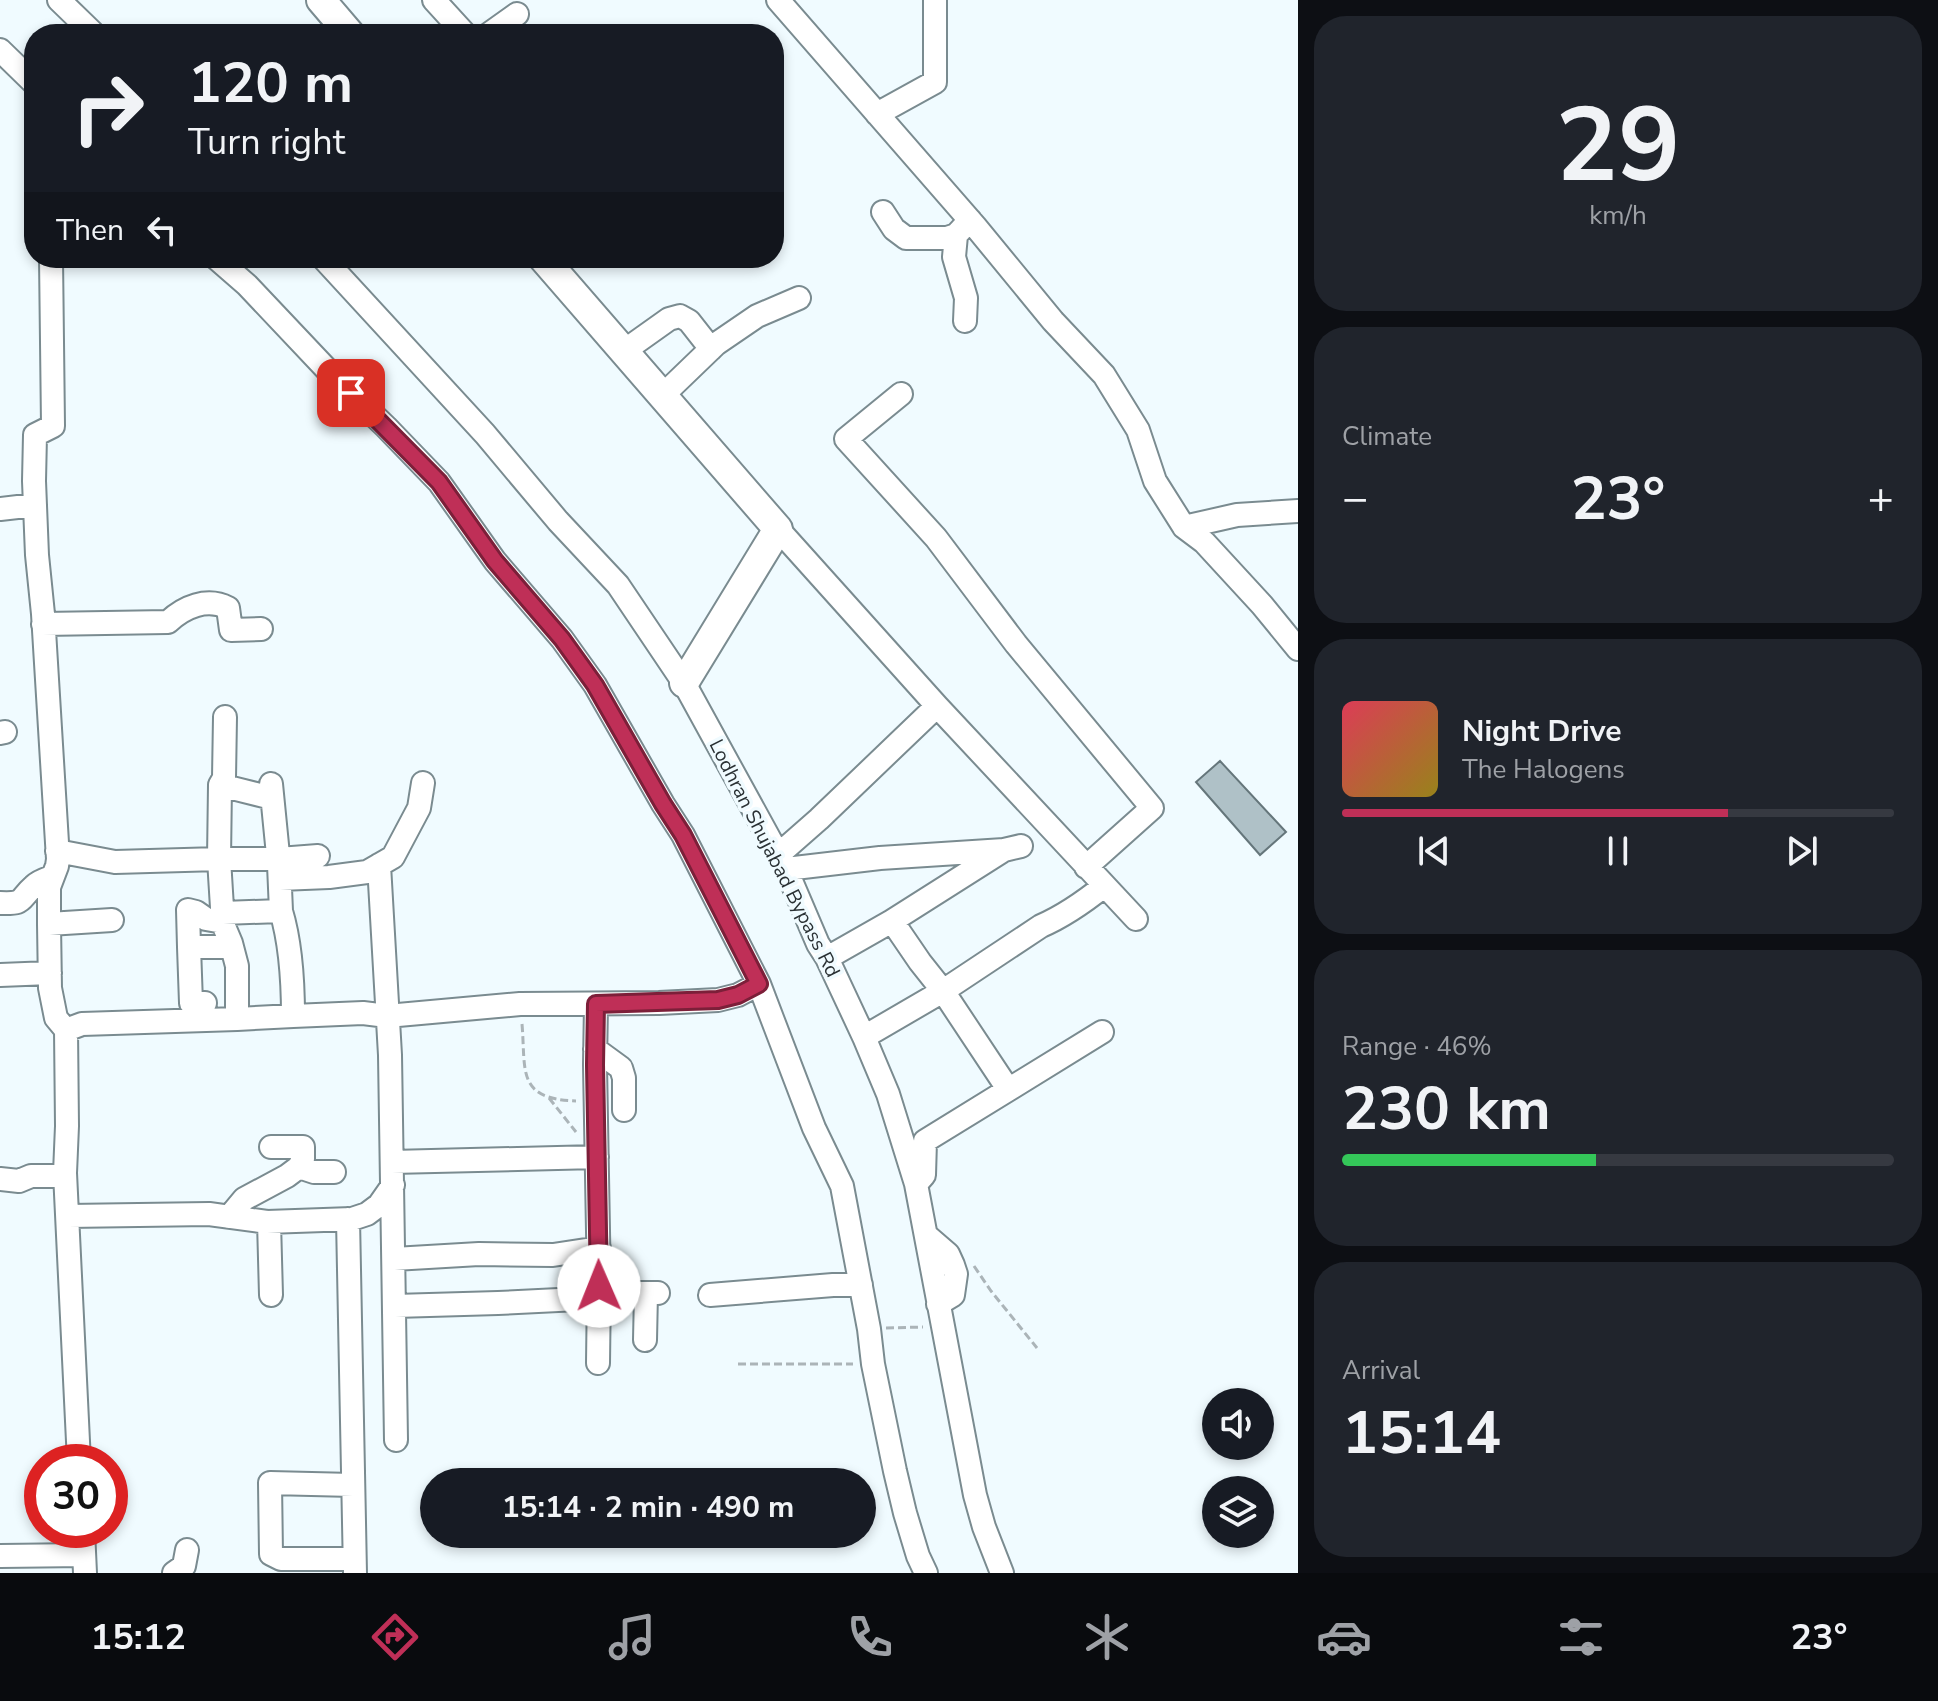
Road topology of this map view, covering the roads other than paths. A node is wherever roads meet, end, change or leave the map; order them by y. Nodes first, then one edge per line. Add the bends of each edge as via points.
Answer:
1 (59, 0) edge
2 (321, 0) edge
3 (434, 0) edge
4 (778, 0) edge
5 (935, 0) edge
6 (517, 14) dead end
7 (84, 24) edge
8 (341, 24) edge
9 (456, 24) edge
10 (503, 24) edge
11 (0, 50) edge
12 (24, 73) edge
13 (877, 114) junction
14 (883, 212) dead end
15 (963, 228) junction
16 (51, 268) edge
17 (227, 268) edge
18 (332, 268) edge
19 (552, 268) edge
20 (799, 298) dead end
21 (965, 321) dead end
22 (711, 349) junction
23 (624, 351) junction
24 (901, 394) dead end
25 (662, 396) junction
26 (35, 505) junction
27 (0, 509) edge
28 (1298, 511) edge
29 (1184, 527) junction
30 (778, 529) junction
31 (43, 624) junction
32 (261, 629) dead end
33 (1298, 649) edge
34 (684, 683) junction
35 (937, 706) junction
36 (225, 717) dead end
37 (423, 783) dead end
38 (220, 785) junction
39 (57, 851) junction
40 (318, 856) dead end
41 (219, 859) junction
42 (782, 862) junction
43 (379, 865) junction
44 (1086, 867) junction
45 (279, 869) junction
46 (52, 877) junction
47 (1104, 886) junction
48 (0, 903) edge
49 (281, 911) junction
50 (223, 917) junction
51 (1136, 919) dead end
52 (112, 920) dead end
53 (892, 921) junction
54 (49, 924) junction
55 (189, 947) junction
56 (232, 947) junction
57 (827, 958) junction
58 (50, 973) junction
59 (0, 975) edge
60 (759, 984) junction
61 (943, 991) junction
62 (205, 1003) dead end
63 (596, 1004) junction
64 (293, 1016) junction
65 (387, 1016) junction
66 (237, 1019) junction
67 (66, 1030) junction
68 (1102, 1032) dead end
69 (864, 1037) junction
70 (595, 1049) junction
71 (1008, 1089) junction
72 (624, 1110) dead end
73 (271, 1147) dead end
74 (597, 1157) junction
75 (392, 1162) junction
76 (299, 1167) junction
77 (334, 1172) dead end
78 (65, 1176) junction
79 (0, 1179) edge
80 (916, 1184) junction
81 (393, 1185) junction
82 (68, 1216) junction
83 (229, 1217) junction
84 (348, 1219) junction
85 (269, 1222) junction
86 (599, 1248) junction
87 (394, 1259) junction
88 (861, 1285) junction
89 (271, 1295) dead end
90 (710, 1295) dead end
91 (599, 1296) junction
92 (395, 1306) junction
93 (645, 1340) dead end
94 (598, 1363) dead end
95 (396, 1440) dead end
96 (78, 1444) edge
97 (353, 1485) junction
98 (187, 1550) dead end
99 (0, 1556) edge
100 (84, 1564) edge
101 (354, 1566) edge
102 (174, 1573) edge
103 (926, 1573) edge
104 (1002, 1573) edge

1 - 7 street
2 - 8 main road
3 - 9 street
4 - 13 street
5 - 13 street via 935,82
6 - 10 street
11 - 12 street
13 - 15 street
14 - 15 street via 906,238 947,238
15 - 21 street via 954,257 966,298
15 - 29 street via 1104,375 1138,430 1155,481
16 - 26 street via 53,426 35,435
17 - 60 street via 439,482 495,561 562,639 683,835
18 - 34 street, Lodhran Shujabad Bypass Rd via 618,585
19 - 23 main road
20 - 22 street via 757,316
22 - 23 street via 680,316
22 - 25 street
23 - 25 main road
24 - 44 street via 846,439 936,538 1152,808
25 - 30 main road
26 - 27 street
26 - 31 street
28 - 29 street via 1237,515
29 - 33 street via 1214,552
30 - 34 main road
30 - 35 street
31 - 32 street via 168,622 191,606 218,603 228,608 231,630
31 - 39 street
34 - 42 street, Lodhran Shujabad Bypass Rd
35 - 42 street via 819,819
35 - 44 street
36 - 38 street
37 - 43 street via 419,808 405,837 393,857
38 - 41 street
38 - 45 street via 272,791
39 - 41 street via 115,862
39 - 46 street
40 - 45 street
41 - 45 street
41 - 50 street
42 - 53 street via 1012,848
42 - 57 street, Lodhran Shujabad Bypass Rd
43 - 45 street via 367,872 329,877
43 - 65 street
44 - 47 street
45 - 49 street
46 - 48 street via 38,882 22,900
46 - 54 street
47 - 51 street
47 - 61 street
49 - 50 street
49 - 64 street
50 - 55 street via 206,919 188,910
50 - 56 street
52 - 54 street
53 - 57 street
53 - 61 street
54 - 58 street
55 - 56 street
55 - 62 street via 191,1003
56 - 66 street
57 - 69 street, Lodhran Shujabad Bypass Rd
58 - 59 street
58 - 67 street via 56,1018
60 - 63 street via 718,1000
60 - 88 street via 842,1186
61 - 69 street
61 - 71 street
63 - 65 street via 520,1004
63 - 70 street
64 - 65 street
64 - 66 street
65 - 75 street
66 - 67 street via 82,1024
67 - 78 street
68 - 71 street
69 - 80 street, Lodhran Shujabad Bypass Rd
70 - 72 street via 621,1068
70 - 74 street
71 - 80 street via 925,1141 924,1175
73 - 76 street via 303,1147
74 - 75 street
74 - 86 street
75 - 81 street
76 - 77 street
76 - 83 street via 244,1199
78 - 79 street
78 - 82 street
80 - 104 street, Lodhran Shujabad Bypass Rd via 975,1495
81 - 84 street via 379,1205
81 - 87 street
82 - 83 street
82 - 96 street
83 - 85 street
84 - 85 street
84 - 97 street
85 - 89 street
86 - 87 street via 553,1255
86 - 91 street
87 - 92 street
88 - 90 street
88 - 103 street via 905,1513
91 - 92 street
91 - 93 street via 652,1293
91 - 94 street
92 - 95 street
97 - 101 street
97 - 101 street via 270,1483 271,1554
98 - 102 street via 184,1566
99 - 100 street

